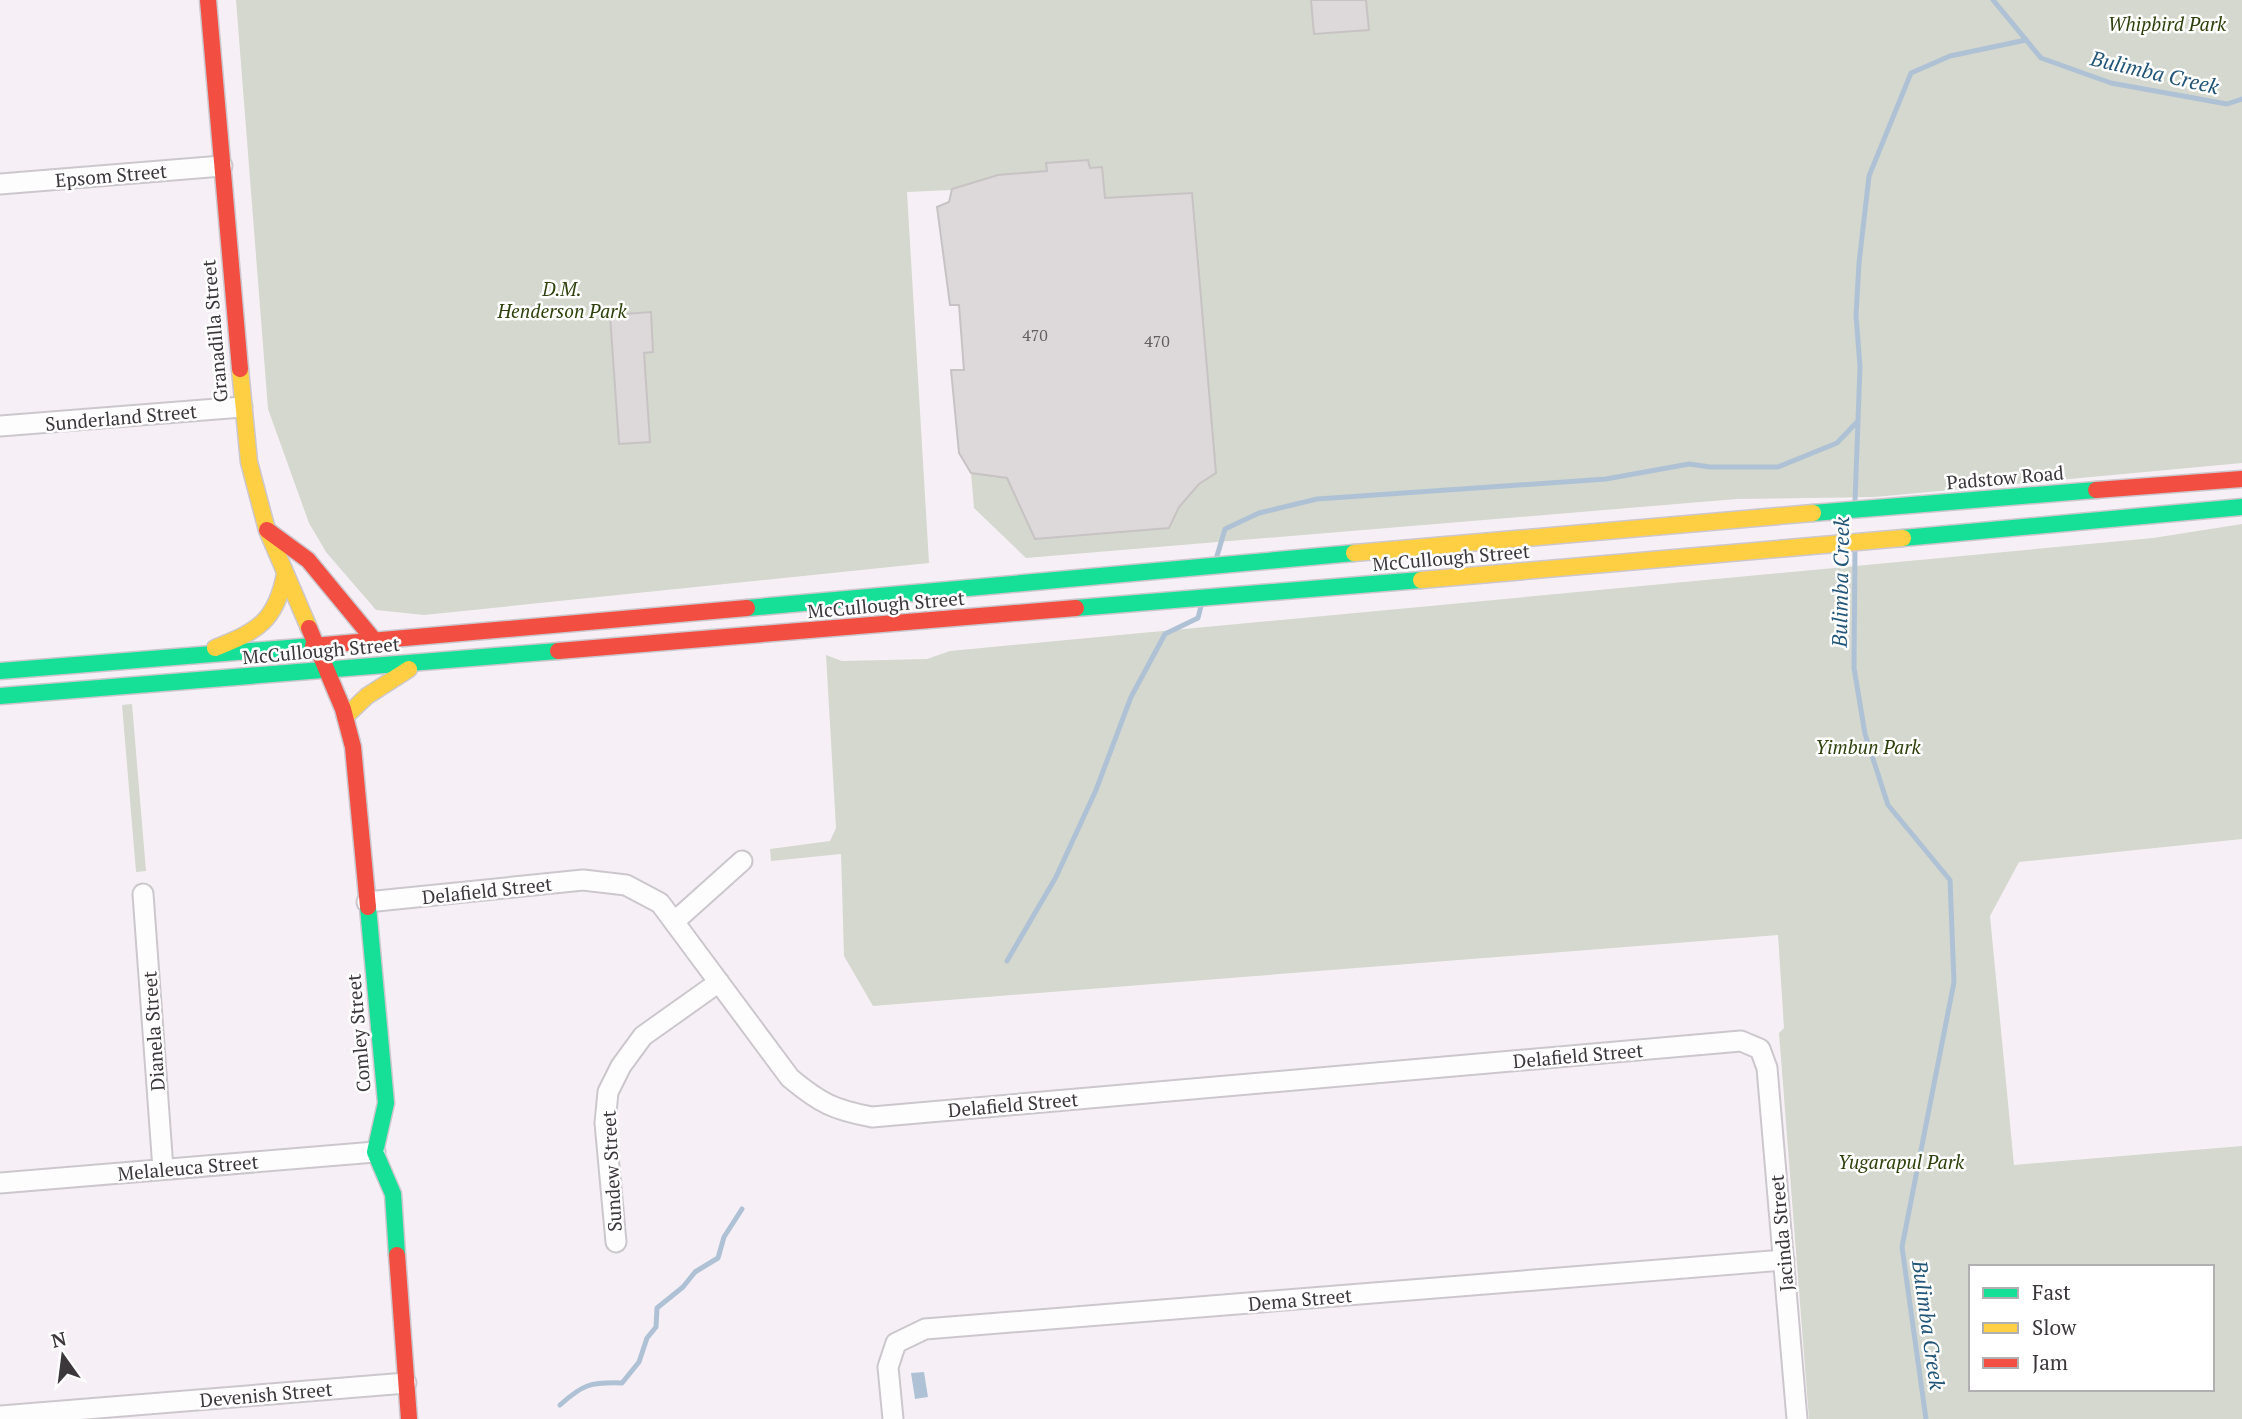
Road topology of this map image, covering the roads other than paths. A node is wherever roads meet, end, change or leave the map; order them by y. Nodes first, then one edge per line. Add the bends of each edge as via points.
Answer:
1 (208, 0) edge
2 (222, 166) junction
3 (0, 184) edge
4 (242, 407) junction
5 (0, 426) edge
6 (2242, 479) edge
7 (2242, 507) edge
8 (1772, 516) joint
9 (267, 530) junction
10 (285, 574) junction
11 (374, 640) junction
12 (316, 646) junction
13 (198, 655) junction
14 (417, 664) junction
15 (0, 671) edge
16 (327, 671) junction
17 (0, 696) edge
18 (345, 717) junction
19 (743, 861) dead end
20 (144, 894) dead end
21 (367, 902) junction
22 (674, 922) junction
23 (719, 982) junction
24 (1760, 1049) joint
25 (375, 1152) junction
26 (163, 1169) junction
27 (0, 1182) edge
28 (616, 1242) dead end
29 (1784, 1260) junction
30 (406, 1383) junction
31 (0, 1416) edge
32 (409, 1419) edge
33 (893, 1419) edge
34 (1797, 1419) edge

1 - 2 main road, Granadilla Street
2 - 3 street, Epsom Street
2 - 4 main road, Granadilla Street
4 - 5 street, Sunderland Street
4 - 9 main road, Granadilla Street via 248,462
6 - 8 main road, Padstow Road
7 - 14 main road, McCullough Street
8 - 11 main road, McCullough Street
9 - 10 main road, Granadilla Street
9 - 11 main road via 308,560
10 - 12 main road, Granadilla Street
10 - 13 main road via 278,603 267,620
11 - 12 main road, McCullough Street
12 - 13 main road, McCullough Street
12 - 16 main road, Comley Street
13 - 15 main road, McCullough Street
14 - 16 main road, McCullough Street
14 - 18 main road via 379,685
16 - 17 main road, McCullough Street
16 - 18 main road, Comley Street
18 - 21 main road, Comley Street via 353,747
19 - 22 street
20 - 26 street, Dianela Street
21 - 22 street, Delafield Street via 583,880 626,885 660,903
21 - 25 main road, Comley Street via 386,1103
22 - 23 street, Delafield Street
23 - 24 street, Delafield Street via 790,1078 839,1110 872,1117 1741,1041
23 - 28 street, Sundew Street via 643,1036 608,1092 605,1123
24 - 29 street, Jacinda Street via 1767,1068
25 - 26 street, Melaleuca Street
25 - 30 main road via 393,1194
26 - 27 street, Melaleuca Street
29 - 33 street, Dema Street via 925,1329 896,1343 888,1367
29 - 34 street, Jacinda Street
30 - 31 street, Devenish Street
30 - 32 main road

